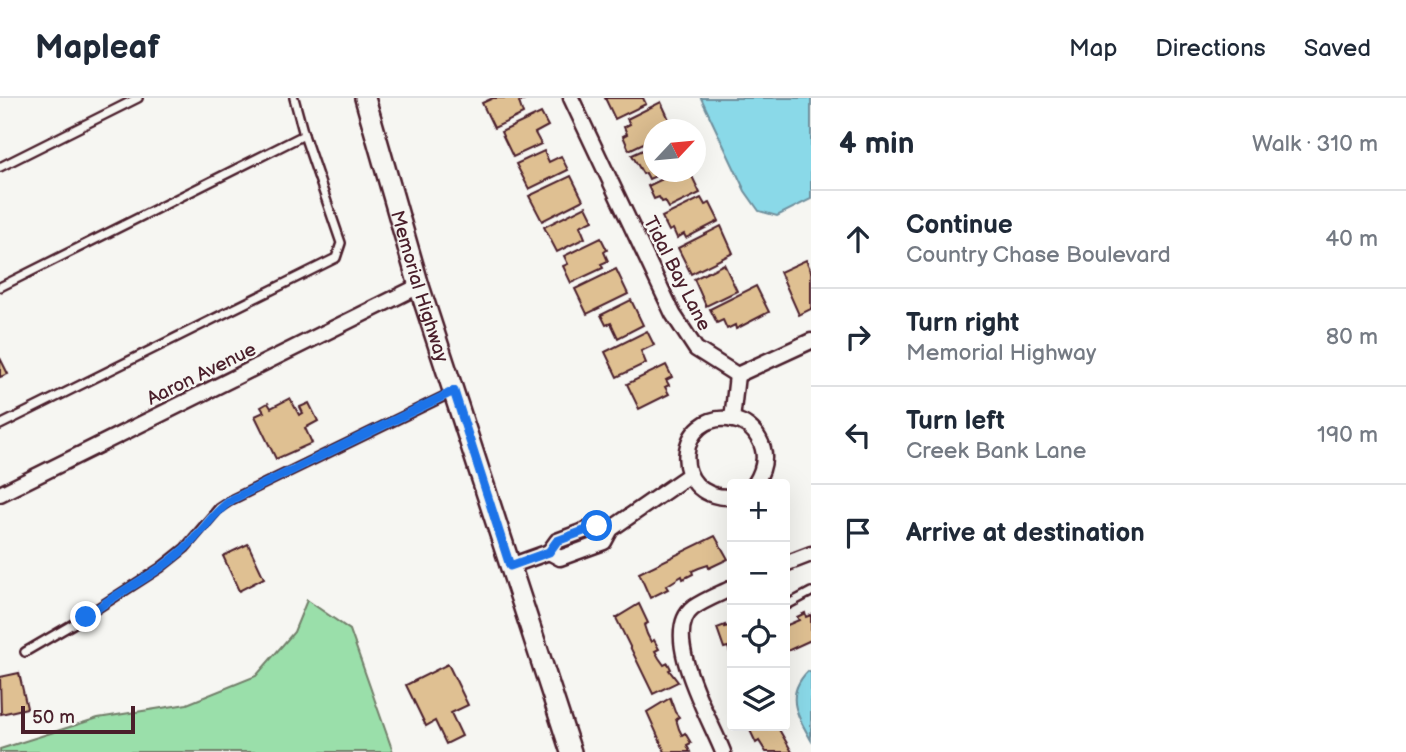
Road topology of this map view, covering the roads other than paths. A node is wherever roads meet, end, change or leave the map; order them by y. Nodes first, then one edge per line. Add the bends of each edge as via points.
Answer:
1 (138, 98) edge
2 (294, 98) edge
3 (365, 98) edge
4 (571, 98) edge
5 (304, 135) junction
6 (0, 167) edge
7 (419, 286) junction
8 (0, 288) edge
9 (811, 341) edge
10 (737, 375) junction
11 (454, 391) junction
12 (732, 420) junction
13 (0, 425) edge
14 (689, 475) junction
15 (757, 479) edge
16 (0, 494) edge
17 (727, 497) edge
18 (811, 554) edge
19 (790, 562) edge
20 (510, 566) junction
21 (727, 591) edge
22 (811, 592) edge
23 (787, 605) edge
24 (25, 652) dead end
25 (571, 752) edge
26 (723, 752) edge

1 - 6 lane
2 - 5 lane
3 - 7 street, Memorial Highway
4 - 10 street, Tidal Bay Lane via 673,314 696,349
5 - 8 lane
5 - 13 lane via 341,243 336,258
7 - 11 street, Memorial Highway
7 - 16 street, Aaron Avenue
9 - 10 street
10 - 12 street
11 - 20 street, Memorial Highway
11 - 24 lane via 233,499 160,568
12 - 14 street via 712,420 692,437 687,449
12 - 15 street via 759,437 765,463
14 - 17 street via 707,493
14 - 20 street via 611,529 597,526 557,541 549,552
18 - 19 street
20 - 25 street, Memorial Highway
21 - 26 street via 692,609 683,621 687,670
22 - 23 lane

